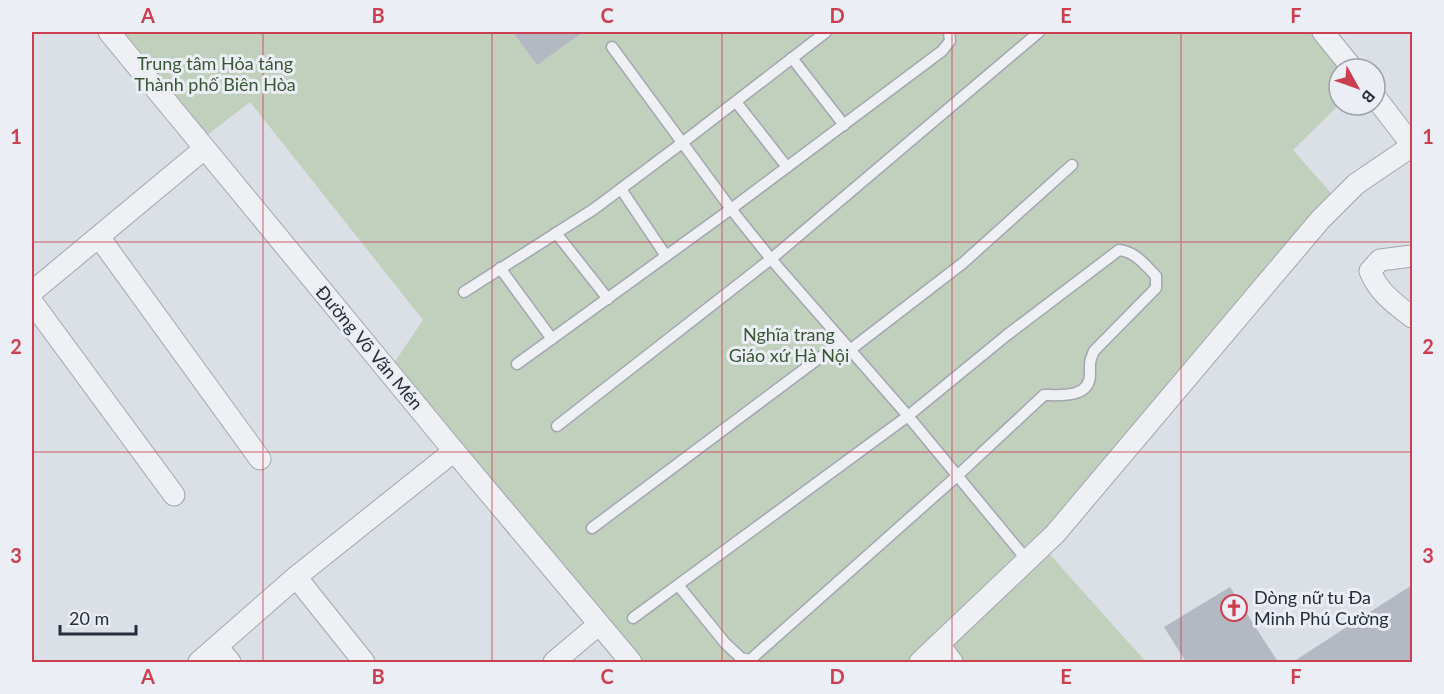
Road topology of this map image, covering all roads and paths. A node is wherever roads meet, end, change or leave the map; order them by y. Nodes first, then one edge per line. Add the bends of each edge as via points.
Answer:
1 (109, 32) edge
2 (826, 32) edge
3 (949, 32) edge
4 (1039, 32) edge
5 (1323, 32) edge
6 (612, 47) dead end
7 (1343, 57) edge
8 (792, 58) junction
9 (736, 102) junction
10 (1387, 112) edge
11 (844, 125) junction
12 (682, 143) junction
13 (1413, 146) edge
14 (204, 149) junction
15 (1071, 165) dead end
16 (787, 167) junction
17 (621, 189) junction
18 (731, 209) junction
19 (556, 233) junction
20 (99, 237) junction
21 (666, 256) junction
22 (1413, 256) edge
23 (771, 260) junction
24 (500, 268) junction
25 (33, 290) edge
26 (464, 292) dead end
27 (608, 299) junction
28 (1413, 317) edge
29 (552, 339) junction
30 (842, 341) junction
31 (850, 350) junction
32 (517, 364) dead end
33 (908, 416) junction
34 (557, 426) dead end
35 (454, 451) junction
36 (260, 459) dead end
37 (957, 476) junction
38 (174, 495) dead end
39 (592, 528) dead end
40 (1027, 560) junction
41 (296, 577) junction
42 (678, 585) junction
43 (633, 618) dead end
44 (598, 625) junction
45 (939, 645) junction
46 (224, 655) edge
47 (199, 663) edge
48 (364, 663) edge
49 (554, 663) edge
50 (631, 663) edge
51 (920, 663) edge
52 (952, 663) edge

1 - 14 street, Đường Võ Văn Mén
2 - 8 lane
3 - 11 lane via 950,41 942,51
4 - 23 lane
5 - 7 street
6 - 12 lane
8 - 9 lane
8 - 11 lane
9 - 12 lane
9 - 16 lane
10 - 13 street
11 - 16 lane
12 - 17 lane
12 - 18 lane
13 - 40 street via 1356,183 1320,220 1055,534
14 - 20 street
14 - 35 street, Đường Võ Văn Mén
15 - 31 lane via 963,263
16 - 18 lane
17 - 19 lane
17 - 21 lane
18 - 21 lane
18 - 23 lane
19 - 24 lane
19 - 27 lane
20 - 25 street
20 - 36 street
21 - 27 lane
22 - 28 street via 1380,260 1370,271 1394,303
23 - 30 lane
23 - 34 lane
24 - 26 lane
24 - 29 lane
25 - 38 street
27 - 29 lane
29 - 32 lane
30 - 31 lane
30 - 39 lane
31 - 33 lane
33 - 37 lane
33 - 37 lane via 1119,250 1138,258 1156,276 1156,288 1094,351 1084,387 1071,396 1044,395
33 - 42 lane
35 - 41 street
35 - 44 street, Đường Võ Văn Mén
37 - 40 lane
37 - 42 lane via 750,660 741,658 725,643
40 - 45 street
41 - 46 street
41 - 48 street
42 - 43 lane
44 - 49 street
44 - 50 street, Đường Võ Văn Mén
45 - 51 street
45 - 52 street
46 - 47 street

